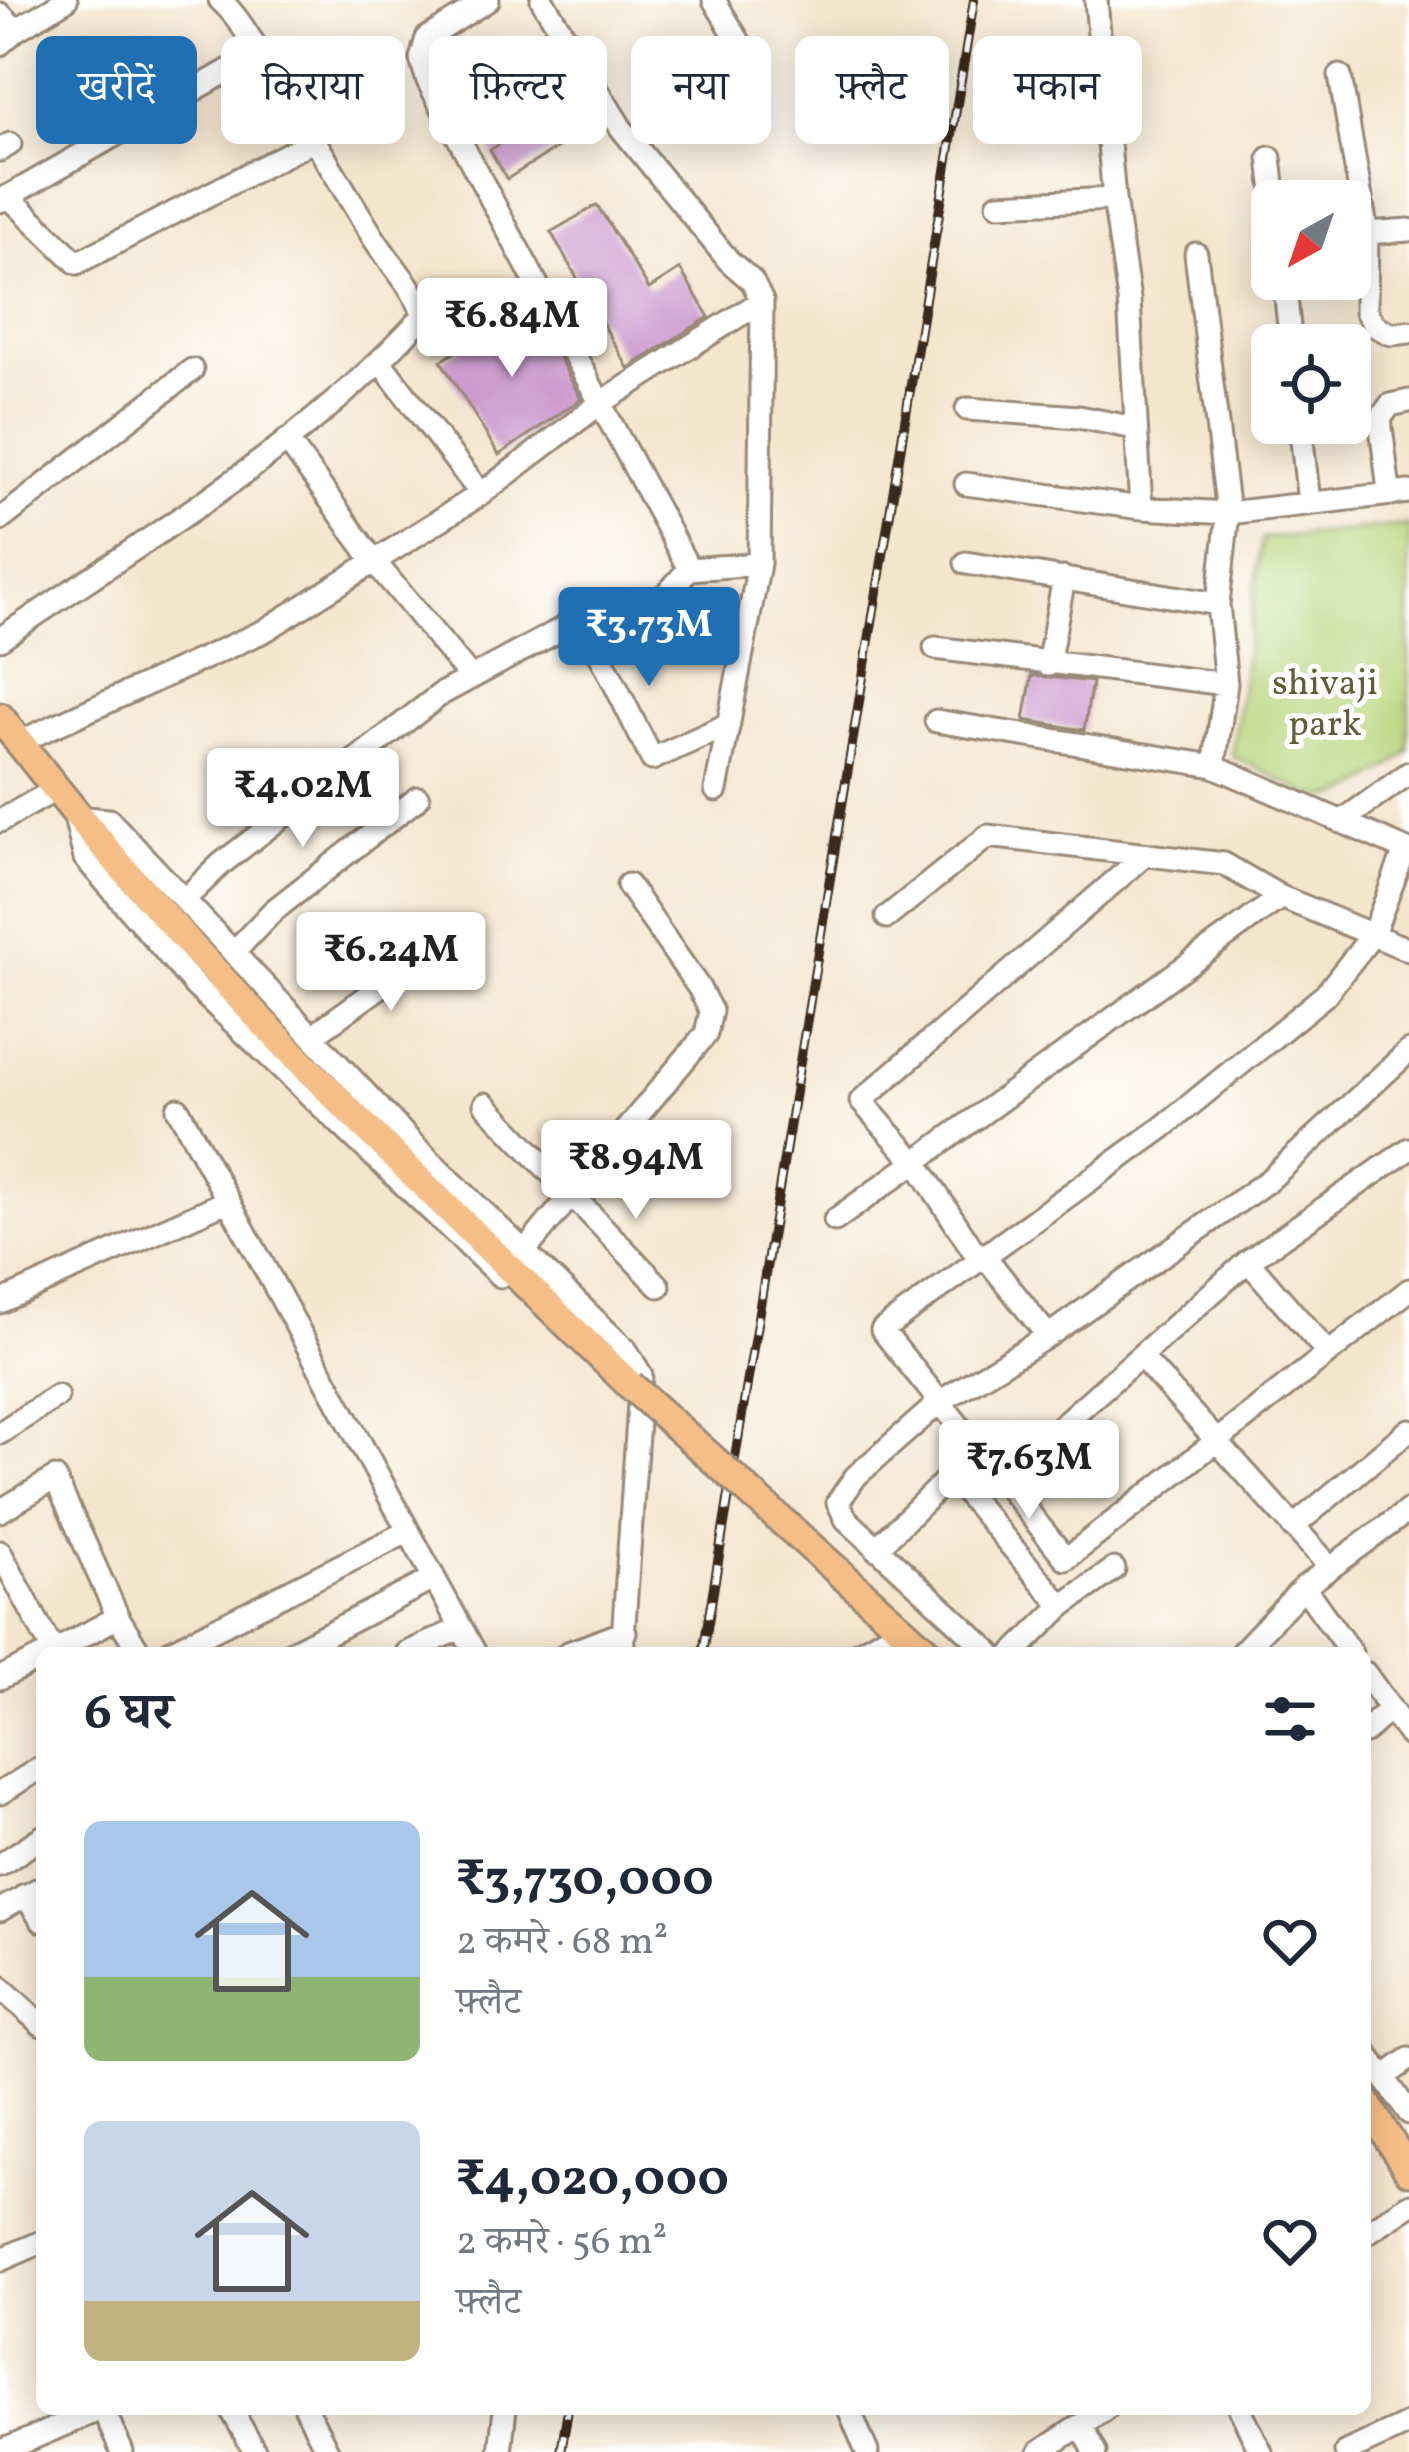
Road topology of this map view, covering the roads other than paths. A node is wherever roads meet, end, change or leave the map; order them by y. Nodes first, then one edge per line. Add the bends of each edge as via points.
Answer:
1 (66, 0) edge
2 (220, 0) edge
3 (488, 0) edge
4 (542, 0) edge
5 (714, 0) edge
6 (1096, 0) edge
7 (5, 30) edge
8 (250, 36) edge
9 (736, 36) edge
10 (1098, 36) edge
11 (221, 74) edge
12 (1340, 76) dead end
13 (306, 144) edge
14 (316, 144) edge
15 (1107, 144) edge
16 (1270, 158) dead end
17 (1273, 180) edge
18 (1358, 180) edge
19 (4, 199) edge
20 (1114, 199) junction
21 (998, 204) dead end
22 (1409, 230) edge
23 (1371, 233) edge
24 (1196, 254) dead end
25 (1366, 300) edge
26 (762, 301) junction
27 (1409, 332) edge
28 (381, 363) junction
29 (192, 370) dead end
30 (1409, 401) edge
31 (602, 402) junction
32 (967, 409) dead end
33 (1135, 428) junction
34 (287, 440) junction
35 (1302, 444) edge
36 (966, 484) dead end
37 (1399, 491) edge
38 (481, 494) junction
39 (1309, 502) junction
40 (1142, 508) junction
41 (1228, 513) junction
42 (0, 520) edge
43 (374, 561) junction
44 (966, 562) dead end
45 (759, 564) junction
46 (688, 569) junction
47 (1064, 578) junction
48 (1217, 604) junction
49 (634, 630) dead end
50 (0, 639) edge
51 (935, 648) dead end
52 (1048, 665) junction
53 (471, 678) junction
54 (1226, 684) junction
55 (0, 717) edge
56 (936, 722) dead end
57 (729, 724) junction
58 (19, 742) junction
59 (1214, 766) junction
60 (1409, 773) edge
61 (55, 790) junction
62 (716, 790) dead end
63 (418, 798) dead end
64 (75, 817) junction
65 (0, 821) edge
66 (1341, 823) junction
67 (1407, 850) edge
68 (1145, 855) junction
69 (628, 885) dead end
70 (1281, 897) junction
71 (185, 899) junction
72 (887, 917) dead end
73 (1373, 934) junction
74 (437, 946) dead end
75 (1409, 950) edge
76 (233, 953) junction
77 (312, 1036) junction
78 (1408, 1054) edge
79 (485, 1105) dead end
80 (178, 1109) dead end
81 (1409, 1149) edge
82 (918, 1165) junction
83 (572, 1198) junction
84 (227, 1201) junction
85 (836, 1220) dead end
86 (524, 1252) junction
87 (983, 1254) junction
88 (1248, 1261) junction
89 (659, 1286) dead end
90 (1409, 1290) edge
91 (0, 1302) edge
92 (1048, 1336) junction
93 (1327, 1352) junction
94 (1143, 1359) junction
95 (634, 1392) junction
96 (57, 1396) dead end
97 (941, 1401) junction
98 (1409, 1430) edge
99 (0, 1433) edge
100 (1216, 1440) junction
101 (1001, 1479) junction
102 (0, 1510) edge
103 (1409, 1510) edge
104 (1293, 1527) junction
105 (405, 1532) junction
106 (876, 1549) junction
107 (0, 1552) edge
108 (1330, 1568) junction
109 (1114, 1569) dead end
110 (431, 1580) junction
111 (1304, 1587) junction
112 (1063, 1606) junction
113 (118, 1617) junction
114 (460, 1628) junction
115 (901, 1628) junction
116 (624, 1642) edge
117 (50, 1647) edge
118 (62, 1647) edge
119 (136, 1647) edge
120 (178, 1647) edge
121 (302, 1647) edge
122 (420, 1647) edge
123 (472, 1647) edge
124 (868, 1647) edge
125 (922, 1647) edge
126 (984, 1647) edge
127 (1019, 1647) edge
128 (1247, 1647) edge
129 (1347, 1647) edge
130 (36, 1660) edge
131 (1, 1674) edge
132 (1371, 1681) edge
133 (1390, 1708) junction
134 (1371, 1726) edge
135 (1409, 1735) edge
136 (36, 1770) edge
137 (0, 1793) edge
138 (36, 1841) edge
139 (0, 1865) edge
140 (33, 1891) edge
141 (0, 1910) edge
142 (0, 1987) edge
143 (36, 2020) edge
144 (1371, 2059) edge
145 (1409, 2059) edge
146 (1385, 2077) junction
147 (1371, 2111) edge
148 (1409, 2113) edge
149 (1409, 2171) edge
150 (1409, 2205) edge
151 (1371, 2230) edge
152 (36, 2245) edge
153 (0, 2260) edge
154 (88, 2415) edge
155 (105, 2415) edge
156 (234, 2415) edge
157 (309, 2415) edge
158 (504, 2415) edge
159 (852, 2415) edge
160 (1096, 2415) edge
161 (1243, 2415) edge
162 (1409, 2423) edge
163 (1081, 2425) junction
164 (0, 2452) edge
165 (122, 2452) edge
166 (254, 2452) edge
167 (328, 2452) edge
168 (500, 2452) edge
169 (867, 2452) edge
170 (1040, 2452) edge
171 (1095, 2452) edge
172 (1262, 2452) edge
173 (1346, 2452) edge

1 - 7 street
2 - 8 street
3 - 31 street via 427,38 421,59
4 - 26 street via 621,128
5 - 9 street
6 - 10 street
11 - 19 street
12 - 18 street
13 - 19 street via 77,263
14 - 28 street via 424,315
15 - 20 street
16 - 17 street
20 - 21 street
20 - 33 street via 1130,300
22 - 23 street
24 - 41 street
25 - 27 street via 1375,326
26 - 31 street
26 - 45 street
28 - 34 street
28 - 38 street
29 - 42 street
30 - 37 street via 1390,405 1380,419
31 - 38 street
31 - 46 street
32 - 33 street
33 - 40 street
34 - 43 street
34 - 50 street
35 - 39 street
36 - 40 street
37 - 39 street
38 - 43 street
39 - 41 street
40 - 41 street
41 - 48 street
43 - 53 street
43 - 58 street via 264,631
44 - 47 street
45 - 46 street
45 - 57 street
46 - 49 street
47 - 48 street
47 - 52 street
48 - 54 street
51 - 52 street
52 - 54 street
53 - 57 street via 582,617 652,759
53 - 71 street
54 - 59 street
55 - 58 main road
56 - 59 street
57 - 62 street
58 - 61 main road
59 - 66 street
60 - 66 street
61 - 64 main road
61 - 65 street
63 - 76 street via 273,911
64 - 71 street via 109,820
64 - 95 main road via 302,1064
66 - 67 street
67 - 73 street
68 - 70 street via 1224,864
68 - 72 street via 988,836
68 - 82 street via 861,1101
69 - 83 street via 711,1011 694,1055
70 - 73 street
70 - 82 street
71 - 76 street
73 - 75 street
73 - 87 street via 1325,995 1162,1128
74 - 77 street
76 - 77 street
77 - 86 street
78 - 92 street via 1269,1180
79 - 83 street
80 - 84 street
81 - 88 street
82 - 85 street
82 - 87 street
83 - 86 street
83 - 89 street
84 - 91 street
84 - 105 street
86 - 95 street via 626,1350 641,1375
87 - 92 street
87 - 97 street via 882,1330
88 - 93 street
88 - 94 street
90 - 93 street
92 - 97 street
93 - 100 street
94 - 100 street
94 - 101 street
95 - 115 main road, bridge
95 - 116 street
96 - 99 street
97 - 101 street
97 - 106 street via 838,1502
98 - 104 street
100 - 101 street via 1066,1558
100 - 104 street
102 - 113 street via 55,1478
103 - 108 street
104 - 108 street
105 - 110 street
105 - 120 street
106 - 112 street via 951,1475
106 - 126 street
107 - 117 street
108 - 111 street
109 - 112 street
110 - 114 street
110 - 121 street
111 - 128 street
111 - 129 street
112 - 127 street
113 - 118 street
113 - 119 street
114 - 122 street
114 - 123 street
115 - 124 street
115 - 125 main road
130 - 131 street
132 - 133 street
133 - 134 street
133 - 135 street
136 - 137 street
138 - 139 street
140 - 141 street
142 - 143 street
144 - 146 street
145 - 146 street
146 - 148 street
147 - 149 main road
150 - 151 street
152 - 153 street
154 - 164 street
155 - 165 street
156 - 166 street
157 - 167 street
158 - 168 street
159 - 169 street
160 - 163 street
161 - 172 street
162 - 173 street
163 - 170 street
163 - 171 street

